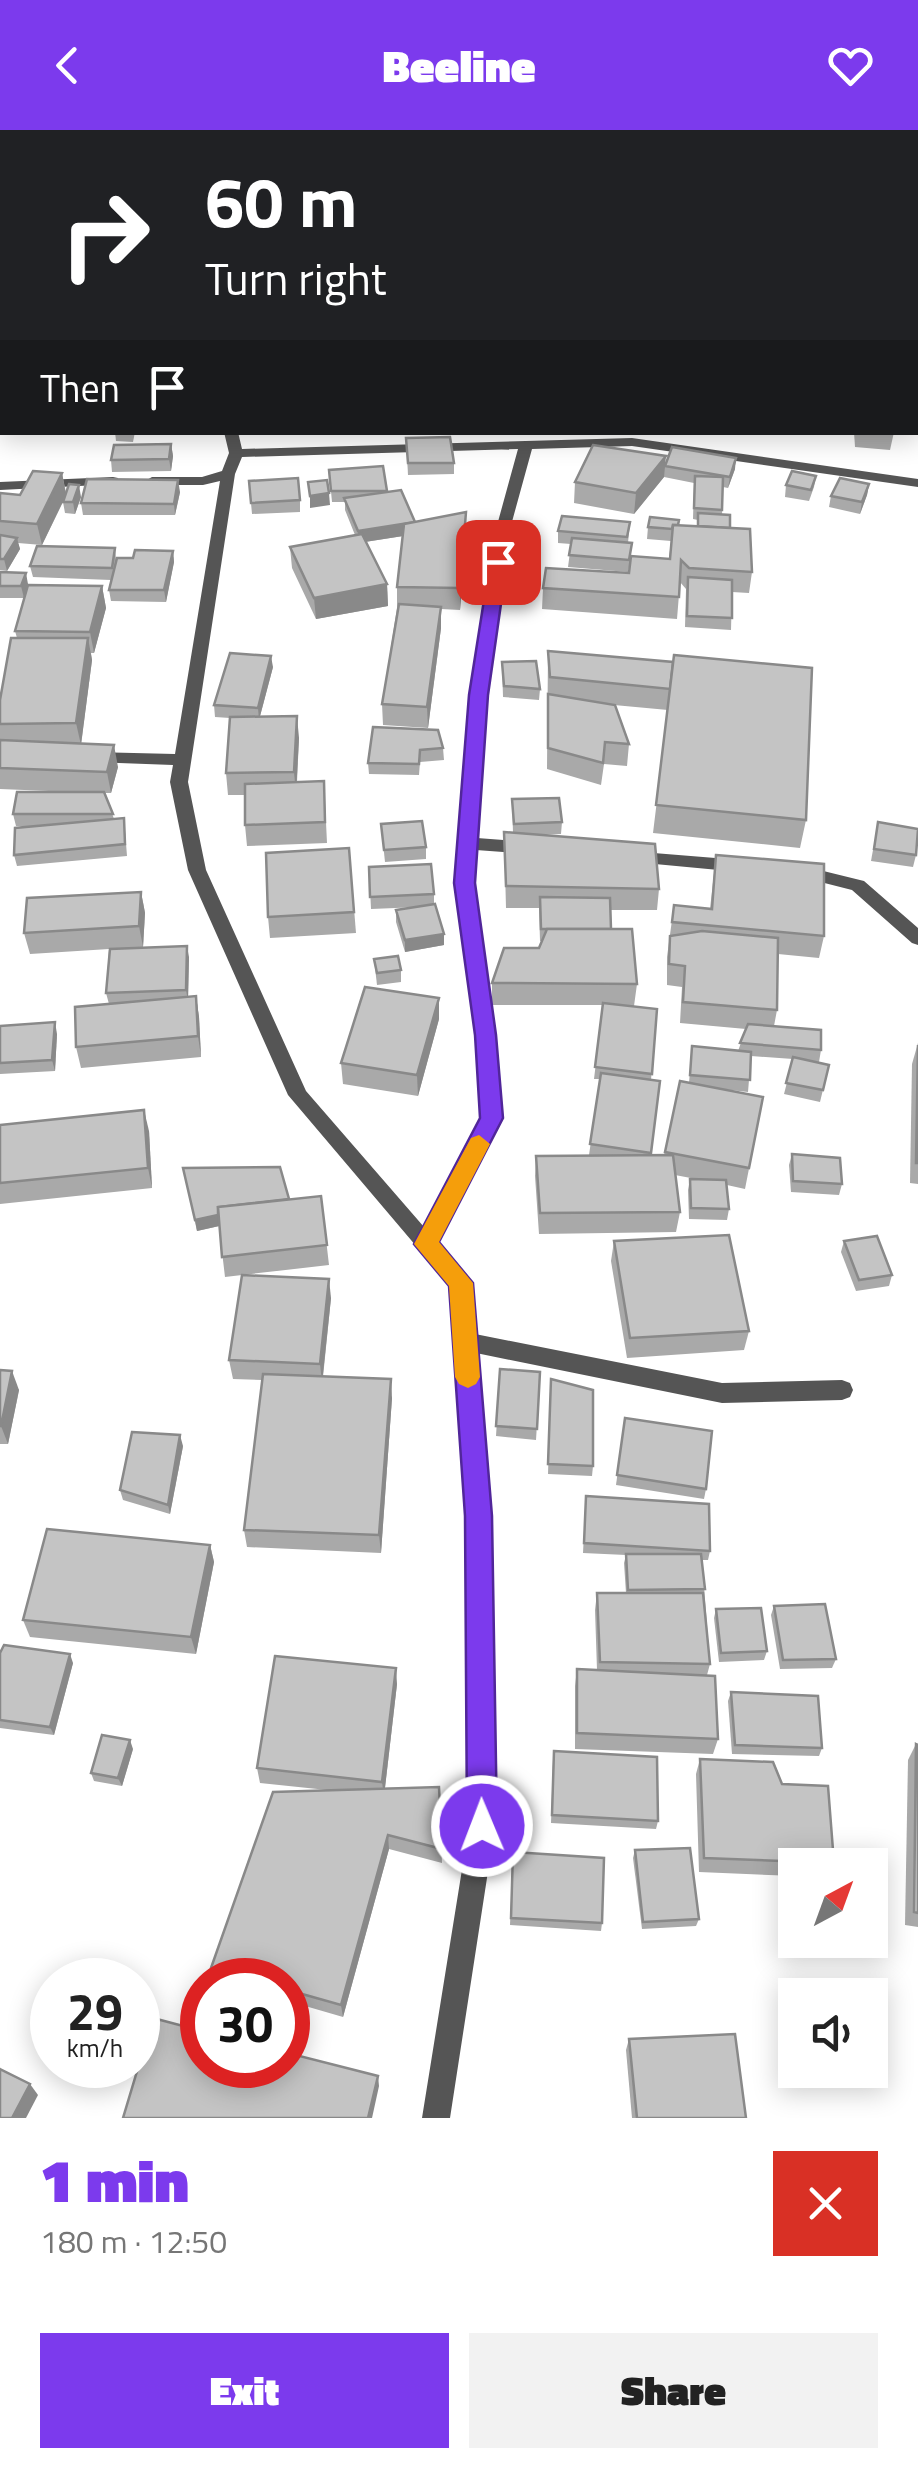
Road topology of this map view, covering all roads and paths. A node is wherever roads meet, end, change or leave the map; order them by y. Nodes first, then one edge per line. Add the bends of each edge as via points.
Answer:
1 (489, 439) edge
2 (669, 440) edge
3 (233, 442) edge
4 (526, 445) junction
5 (228, 474) junction
6 (918, 483) edge
7 (0, 486) edge
8 (73, 757) edge
9 (183, 760) junction
10 (468, 843) junction
11 (542, 850) edge
12 (616, 856) edge
13 (918, 938) edge
14 (426, 1244) junction
15 (465, 1342) junction
16 (842, 1390) dead end
17 (436, 2118) edge

1 - 3 street
1 - 4 street
2 - 4 street
2 - 6 street
3 - 5 street
4 - 10 street via 503,529 478,695
5 - 7 street via 203,481
5 - 9 street
8 - 9 street
9 - 14 street via 179,782 197,870 298,1095
10 - 11 street
10 - 14 street via 464,883 492,1118
12 - 13 street via 774,869 858,886
14 - 15 street via 460,1283
15 - 16 street via 722,1393
15 - 17 street via 478,1516 482,1826

